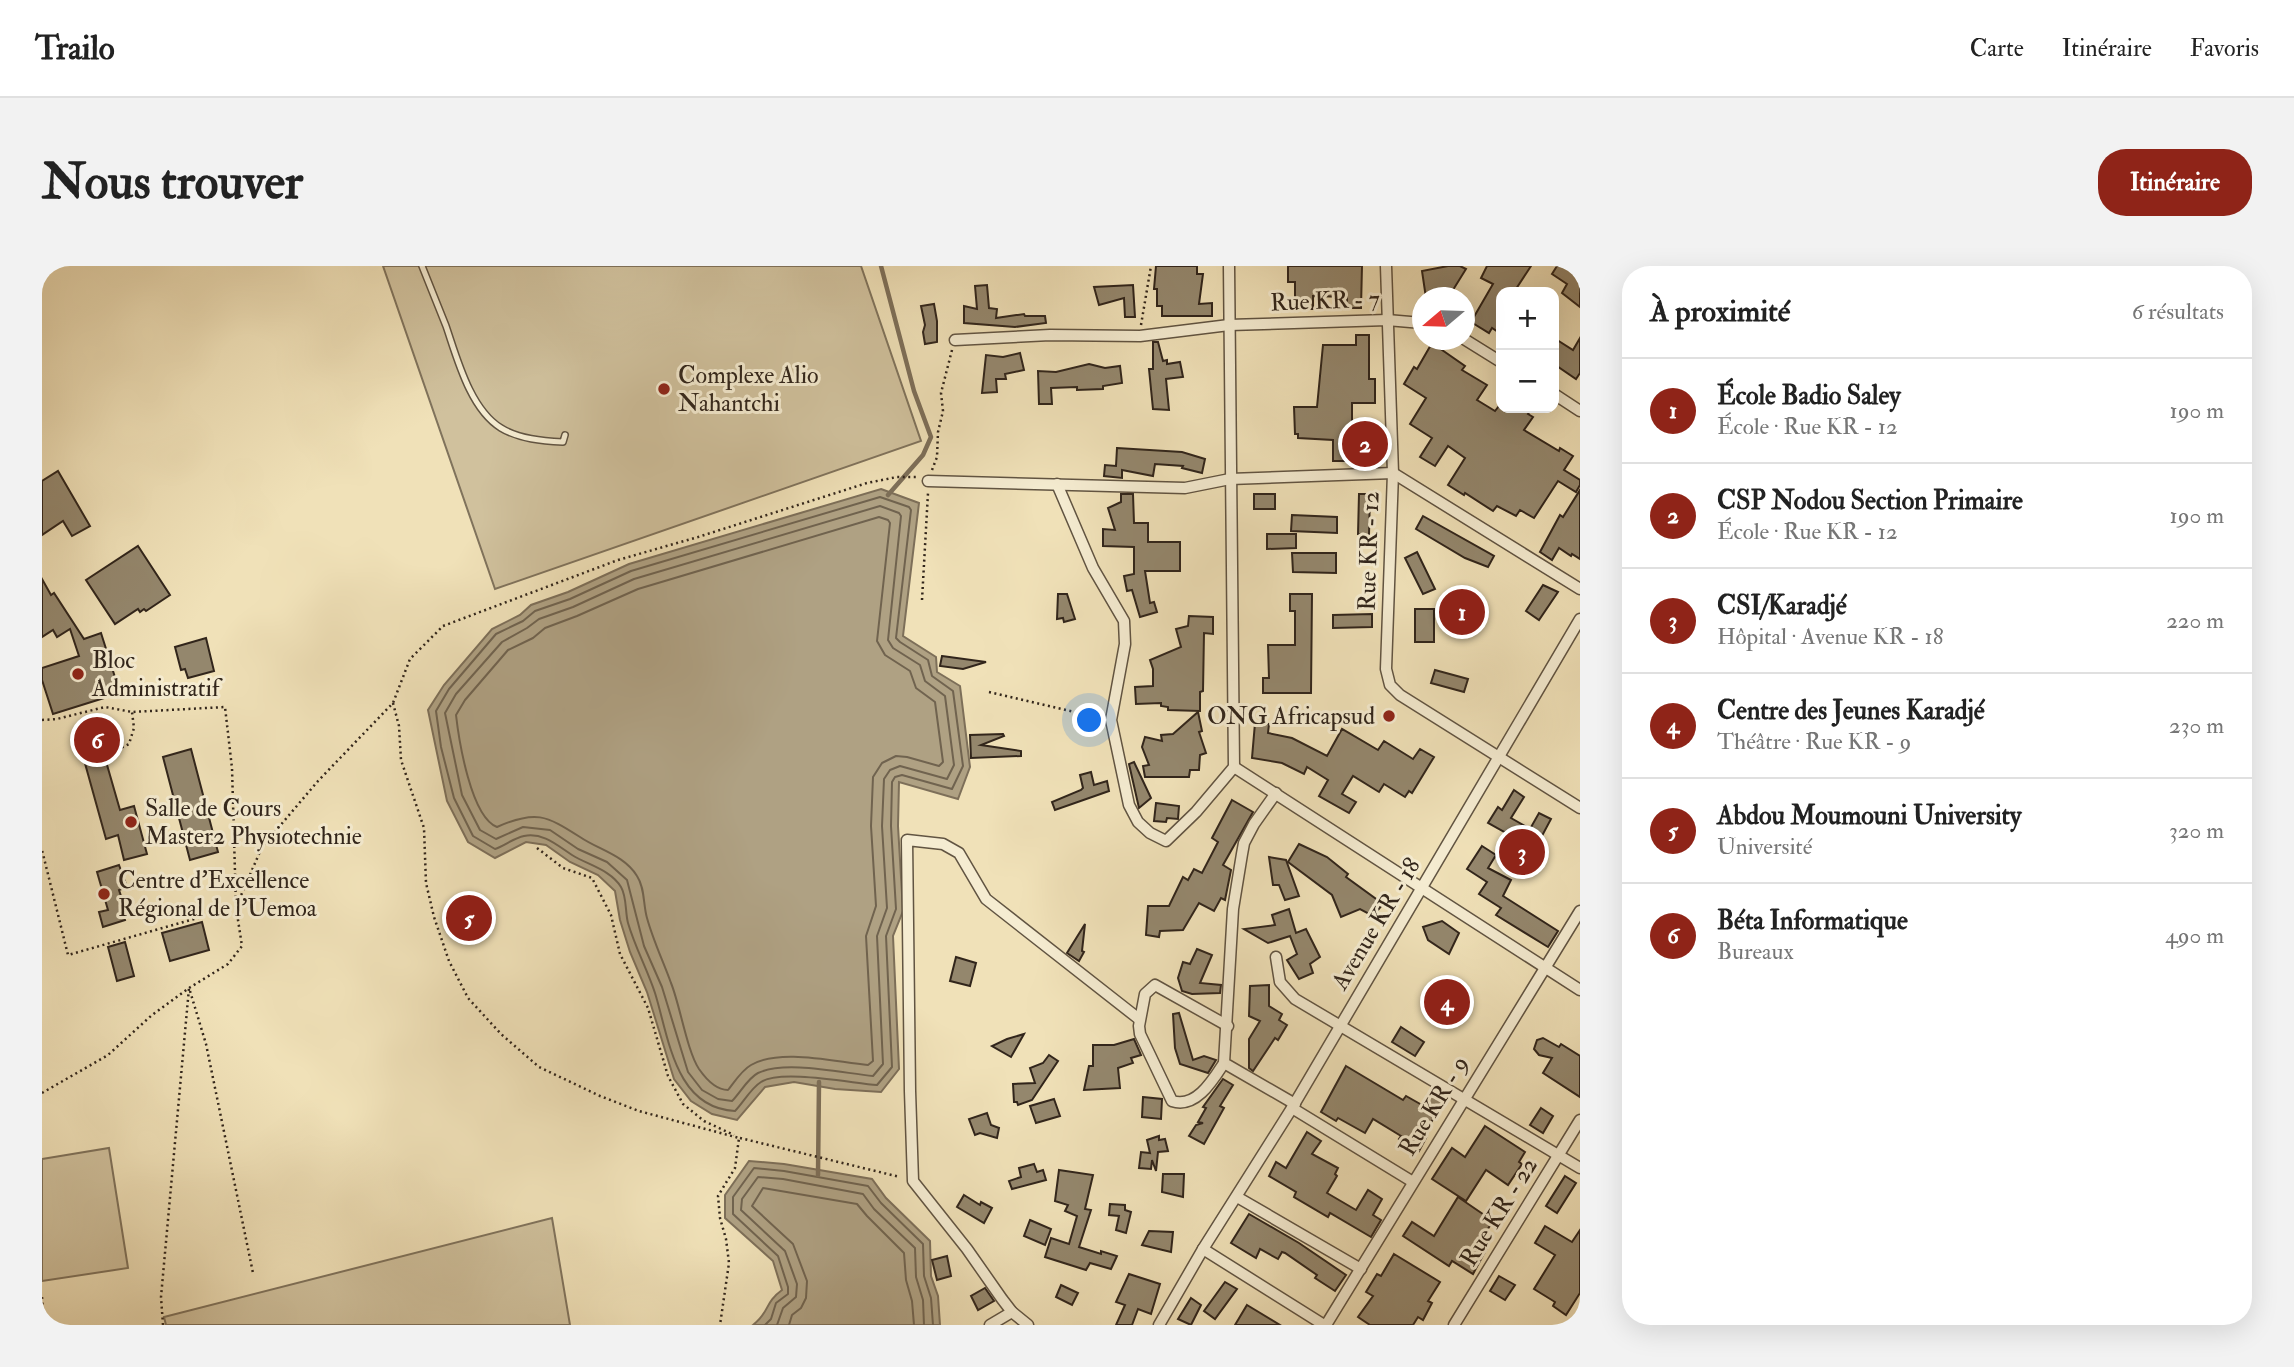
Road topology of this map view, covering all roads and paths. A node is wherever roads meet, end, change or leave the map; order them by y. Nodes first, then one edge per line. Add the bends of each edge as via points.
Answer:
1 (422, 266) edge
2 (1151, 266) edge
3 (1229, 266) edge
4 (1386, 266) edge
5 (1387, 320) junction
6 (1412, 322) edge
7 (1229, 325) junction
8 (1140, 336) junction
9 (955, 340) dead end
10 (1475, 345) edge
11 (1496, 359) edge
12 (1559, 397) edge
13 (1580, 411) edge
14 (565, 435) dead end
15 (1393, 473) junction
16 (1230, 478) junction
17 (928, 481) joint
18 (1057, 484) junction
19 (1580, 589) edge
20 (1580, 619) edge
21 (989, 692) dead end
22 (393, 703) junction
23 (132, 712) junction
24 (42, 720) edge
25 (1111, 720) junction
26 (107, 755) dead end
27 (1498, 759) junction
28 (1234, 767) junction
29 (1276, 793) junction
30 (1580, 808) edge
31 (537, 848) dead end
32 (42, 850) edge
33 (1423, 889) junction
34 (236, 907) junction
35 (1580, 911) edge
36 (1276, 957) dead end
37 (1544, 967) junction
38 (189, 988) junction
39 (1580, 990) edge
40 (1139, 1019) junction
41 (1339, 1025) junction
42 (1228, 1026) junction
43 (1224, 1063) junction
44 (42, 1093) edge
45 (1463, 1099) junction
46 (1293, 1106) junction
47 (1580, 1120) edge
48 (739, 1138) junction
49 (1559, 1154) junction
50 (1580, 1168) edge
51 (913, 1181) junction
52 (1413, 1182) junction
53 (1237, 1197) junction
54 (1203, 1249) junction
55 (1361, 1269) junction
56 (253, 1273) dead end
57 (42, 1297) edge
58 (1012, 1312) junction
59 (44, 1325) edge
60 (163, 1325) edge
61 (720, 1325) edge
62 (990, 1325) edge
63 (1028, 1325) edge
64 (1159, 1325) edge
65 (1325, 1325) edge
66 (1454, 1325) edge

1 - 14 lane via 460,371 485,413 517,436 564,442
2 - 8 path
3 - 7 street
4 - 5 street, Rue KR - 12
5 - 6 street, Rue KR - 7
5 - 7 street, Rue KR - 7
5 - 15 street, Rue KR - 12
7 - 8 street, Rue KR - 7
7 - 16 street
8 - 9 street, Rue KR - 7
10 - 11 street
12 - 13 street
15 - 16 street
15 - 19 street
15 - 27 street, Rue KR - 12 via 1385,669 1390,685
16 - 18 street via 1185,488
16 - 28 street
17 - 18 street
17 - 22 path via 911,476 867,483 618,560 443,626 410,659
18 - 25 street via 1093,568 1124,621 1125,644
20 - 27 street, Avenue KR - 18
21 - 25 path
22 - 34 path via 262,846
22 - 48 path via 401,760 425,828 426,883 434,917 468,998 539,1067 639,1111
23 - 24 path via 105,707
23 - 26 path via 129,744
23 - 34 path via 225,707 232,768
25 - 28 street via 1133,815 1163,841 1196,812
27 - 30 street
27 - 33 street, Avenue KR - 18
28 - 29 street
29 - 33 street
29 - 42 street via 1244,843 1233,909
31 - 48 path via 563,868 592,878 611,915 621,954 648,1008 668,1076 683,1104 704,1121
32 - 34 path via 68,955
33 - 37 street
33 - 41 street, Avenue KR - 18
34 - 38 path via 242,946 228,964
35 - 37 street, Rue KR - 9
36 - 41 street via 1286,990
37 - 39 street
37 - 45 street, Rue KR - 9
38 - 44 path via 108,1055
38 - 56 path via 206,1044
38 - 60 path via 161,1297
40 - 42 street via 1145,994 1155,985
40 - 43 street via 1140,1034 1172,1101 1191,1101
40 - 51 street via 986,899 960,853 943,844 907,840
41 - 45 street
41 - 46 street, Avenue KR - 18
42 - 43 street
43 - 46 street
45 - 49 street
45 - 52 street, Rue KR - 9
46 - 52 street
46 - 53 street, Avenue KR - 18
47 - 49 street, Rue KR - 22
48 - 51 path
48 - 61 path via 734,1168 718,1196 729,1263
49 - 50 street
49 - 66 street, Rue KR - 22
51 - 58 street
52 - 55 street, Rue KR - 9
53 - 54 street, Avenue KR - 18
53 - 55 street
54 - 64 street, Avenue KR - 18
54 - 65 street
55 - 65 street, Rue KR - 9
57 - 59 path
58 - 62 street
58 - 63 street

